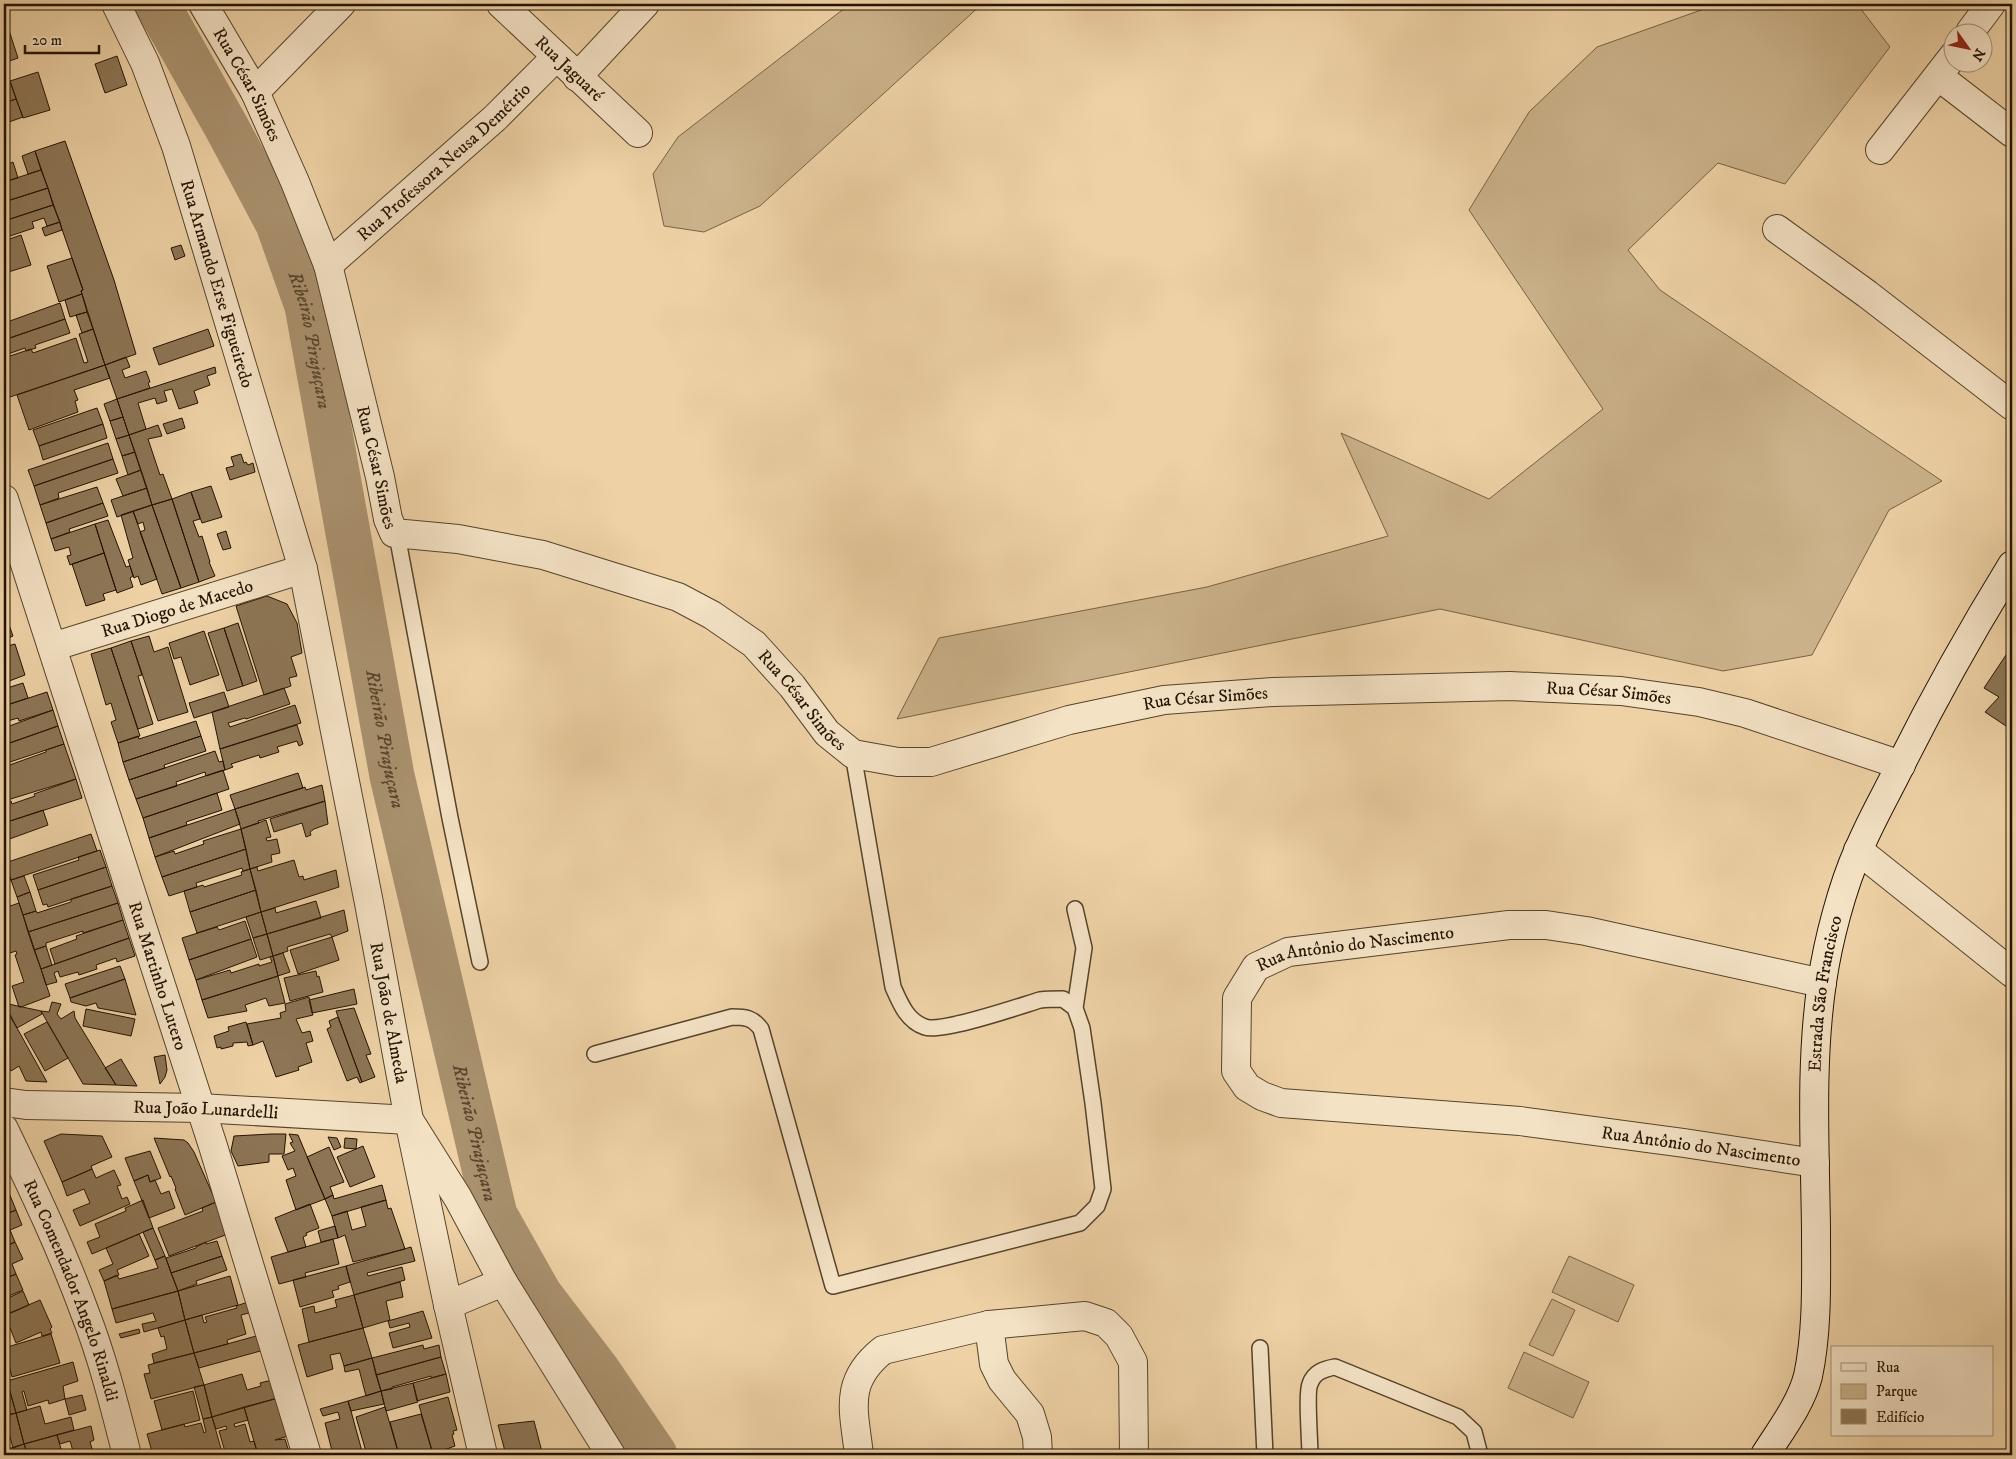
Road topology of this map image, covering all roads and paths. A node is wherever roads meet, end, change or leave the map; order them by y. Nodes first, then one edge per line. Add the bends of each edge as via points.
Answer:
1 (116, 4) edge
2 (203, 4) edge
3 (341, 4) edge
4 (502, 4) edge
5 (645, 4) edge
6 (1991, 4) edge
7 (1978, 22) edge
8 (556, 57) junction
9 (1944, 68) edge
10 (1953, 72) edge
11 (577, 77) junction
12 (255, 92) junction
13 (638, 133) dead end
14 (2012, 133) edge
15 (1880, 150) dead end
16 (1777, 229) dead end
17 (328, 265) junction
18 (2012, 406) edge
19 (4, 499) edge
20 (397, 535) junction
21 (2012, 565) edge
22 (302, 569) junction
23 (52, 647) junction
24 (853, 754) junction
25 (1901, 765) junction
26 (1858, 850) junction
27 (1075, 909) dead end
28 (480, 962) dead end
29 (2012, 972) edge
30 (1822, 983) junction
31 (1075, 1008) junction
32 (595, 1054) dead end
33 (4, 1102) edge
34 (200, 1108) junction
35 (409, 1120) junction
36 (4, 1129) edge
37 (1815, 1163) junction
38 (502, 1282) junction
39 (448, 1305) junction
40 (990, 1325) junction
41 (1260, 1348) dead end
42 (127, 1455) edge
43 (307, 1455) edge
44 (483, 1455) edge
45 (611, 1455) edge
46 (859, 1455) edge
47 (1038, 1455) edge
48 (1134, 1455) edge
49 (1265, 1455) edge
50 (1310, 1455) edge
51 (1480, 1455) edge
52 (1765, 1455) edge

1 - 22 street, Rua Armando Erse Figueiredo via 145,63 176,146
2 - 12 street, Rua César Simões
3 - 12 street
4 - 8 street, Rua Jaguaré
5 - 11 street
6 - 7 street
8 - 11 street, Rua Jaguaré
8 - 17 street, Rua Professora Neusa Demétrio via 495,118
9 - 15 street
10 - 14 street
11 - 13 street, Rua Jaguaré
12 - 17 street, Rua César Simões
16 - 18 street
17 - 20 street, Rua César Simões via 388,519
19 - 23 street, Rua Martinho Lutero
20 - 24 street, Rua César Simões via 458,539 543,555 678,597 712,615 754,644 792,686 827,733
20 - 28 lane
21 - 25 street, Estrada São Francisco via 1970,633
22 - 23 street, Rua Diogo de Macedo
22 - 35 street, Rua João de Almeda
23 - 34 street, Rua Martinho Lutero
24 - 25 street, Rua César Simões via 898,762 931,762 1069,720 1164,700 1273,692 1510,686 1621,692 1699,702 1745,713
24 - 31 lane via 893,987 901,1006 914,1021 927,1028 993,1015 1043,1000 1063,999
25 - 26 street, Estrada São Francisco
26 - 29 street
26 - 30 street, Estrada São Francisco via 1836,916
27 - 31 lane via 1084,948
30 - 37 street, Estrada São Francisco via 1816,1055
30 - 37 street, Rua Antônio do Nascimento via 1586,930 1509,925 1288,952 1256,967 1237,998 1236,1071 1247,1087 1281,1103 1520,1121
31 - 32 lane via 1082,1028 1103,1189 1097,1206 1080,1223 833,1286 761,1029 755,1021 732,1017
33 - 34 street, Rua João Lunardelli
34 - 35 street, Rua João Lunardelli
34 - 43 street, Rua Martinho Lutero
35 - 38 street via 458,1198
35 - 39 street, Rua João de Almeda
36 - 42 street, Rua Comendador Angelo Rinaldi via 45,1214 86,1314
37 - 52 street, Estrada São Francisco via 1816,1285 1807,1377 1791,1413
38 - 39 street
38 - 45 street
39 - 44 street, Rua João de Almeda
40 - 46 street via 883,1350 870,1360 861,1372 853,1400
40 - 47 street via 994,1364 1002,1380 1030,1414
40 - 48 street via 1085,1316 1106,1323 1119,1336 1133,1362
41 - 49 lane
50 - 51 lane via 1309,1384 1323,1369 1335,1367 1458,1417 1474,1432

